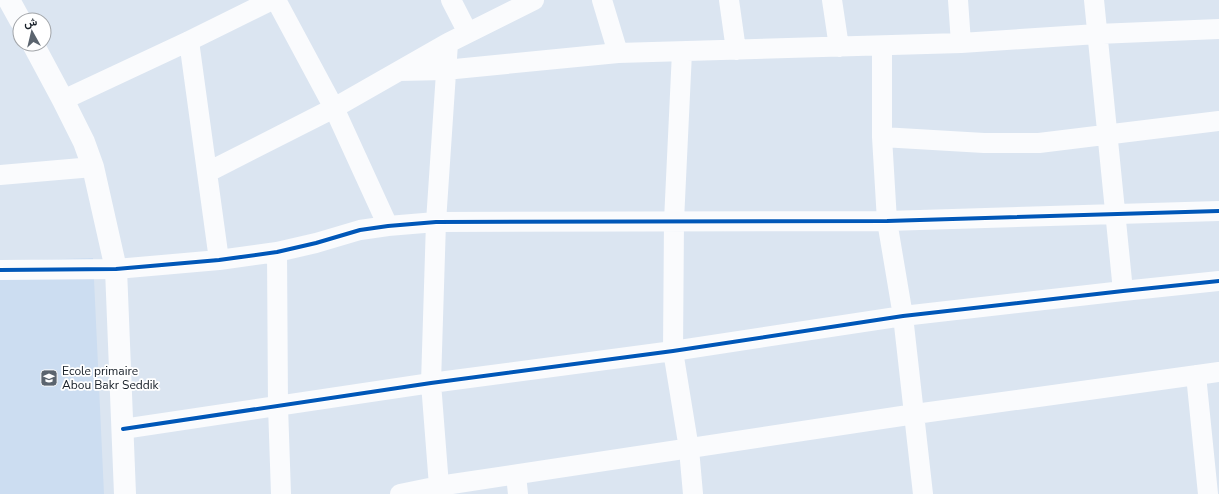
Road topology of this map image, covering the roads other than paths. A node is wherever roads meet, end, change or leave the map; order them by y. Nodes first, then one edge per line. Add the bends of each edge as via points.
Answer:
1 (3, 0) edge
2 (9, 0) edge
3 (272, 0) edge
4 (276, 0) edge
5 (451, 0) edge
6 (534, 0) edge
7 (602, 0) edge
8 (729, 0) edge
9 (832, 0) edge
10 (958, 0) edge
11 (1094, 0) edge
12 (0, 2) edge
13 (16, 12) edge
14 (1219, 29) edge
15 (468, 33) junction
16 (1097, 34) junction
17 (189, 41) junction
18 (448, 43) junction
19 (961, 43) junction
20 (882, 46) junction
21 (839, 47) junction
22 (736, 50) junction
23 (37, 52) edge
24 (682, 52) junction
25 (618, 53) junction
26 (445, 70) junction
27 (399, 71) junction
28 (63, 100) junction
29 (334, 108) junction
30 (1219, 121) edge
31 (1108, 135) junction
32 (882, 137) junction
33 (93, 167) junction
34 (208, 172) junction
35 (0, 175) edge
36 (1219, 211) edge
37 (1116, 215) junction
38 (674, 221) junction
39 (436, 222) junction
40 (887, 222) junction
41 (388, 226) junction
42 (276, 252) junction
43 (219, 260) junction
44 (116, 269) junction
45 (0, 270) edge
46 (1219, 281) edge
47 (1123, 291) junction
48 (903, 316) junction
49 (674, 351) junction
50 (1219, 372) edge
51 (1196, 375) junction
52 (431, 383) junction
53 (278, 406) junction
54 (915, 414) junction
55 (123, 429) junction
56 (689, 449) junction
57 (517, 484) edge
58 (439, 486) junction
59 (125, 494) edge
60 (281, 494) edge
61 (400, 494) edge
62 (692, 494) edge
63 (923, 494) edge
64 (1208, 494) edge

1 - 12 street
2 - 13 street
3 - 17 street
4 - 29 street
5 - 15 street
6 - 15 street
7 - 25 street
8 - 22 street
9 - 21 street
10 - 19 street
11 - 16 street
14 - 16 street
15 - 18 street
16 - 19 street
16 - 31 street
17 - 28 street
17 - 34 street
18 - 26 street
18 - 27 street
19 - 20 street
20 - 21 street
20 - 32 street
21 - 22 street
22 - 24 street
23 - 28 street
24 - 25 street
24 - 38 street
25 - 26 street
26 - 27 street
26 - 39 street
27 - 29 street
28 - 33 street via 84,142
29 - 34 street
29 - 41 street
30 - 31 street
31 - 32 street via 1039,143 984,143
31 - 37 street
32 - 40 street
33 - 35 street
33 - 44 street
34 - 43 street
36 - 37 street
37 - 40 street
37 - 47 street
38 - 39 street
38 - 40 street
38 - 49 street
39 - 41 street
39 - 52 street
40 - 48 street
41 - 42 street via 360,230
42 - 43 street
42 - 53 street
43 - 44 street
44 - 45 street
44 - 55 street
46 - 47 street
47 - 48 street
48 - 49 street
48 - 54 street
49 - 52 street
49 - 56 street
50 - 51 street
51 - 54 street
51 - 64 street
52 - 53 street
52 - 58 street
53 - 55 street
53 - 60 street
54 - 56 street
54 - 63 street
55 - 59 street
56 - 57 street
56 - 62 street
57 - 58 street
58 - 61 street

